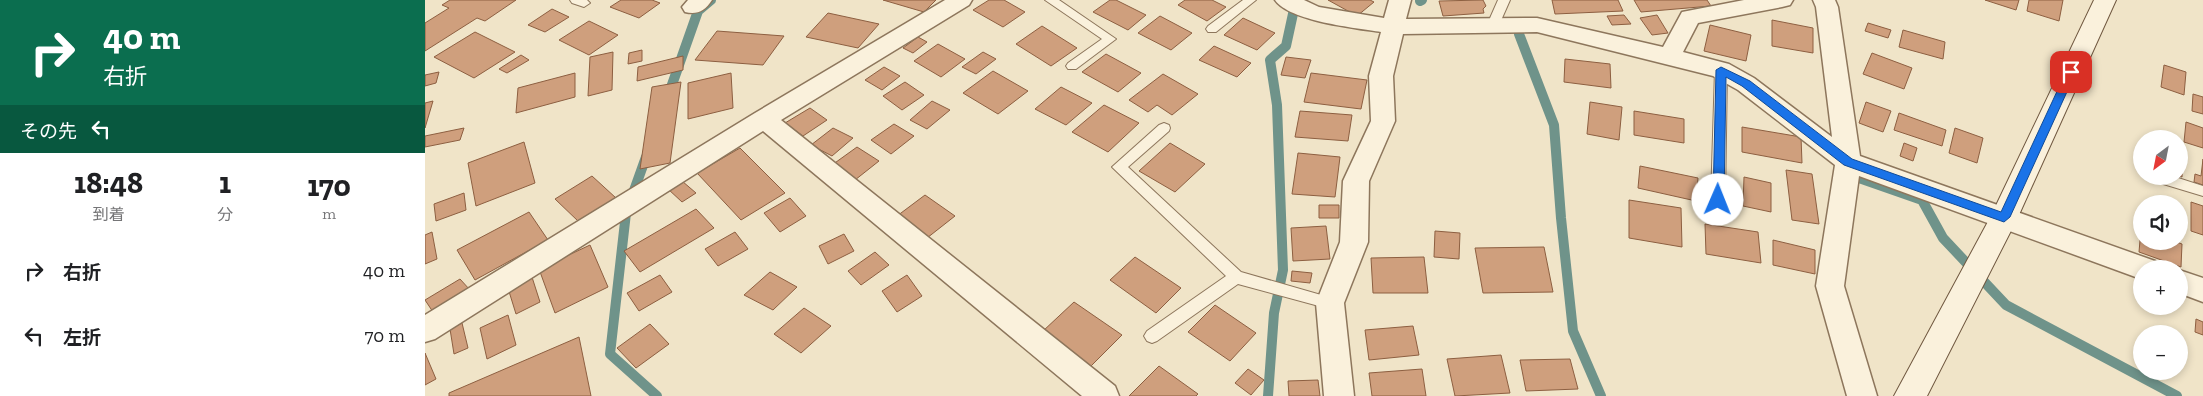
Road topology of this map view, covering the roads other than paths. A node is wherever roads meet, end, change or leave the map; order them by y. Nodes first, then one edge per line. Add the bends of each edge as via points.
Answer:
1 (961, 0) edge
2 (1051, 0) edge
3 (1250, 0) edge
4 (1286, 0) edge
5 (1400, 0) edge
6 (1504, 0) edge
7 (1782, 0) edge
8 (1824, 0) edge
9 (2105, 0) edge
10 (1740, 4) edge
11 (1493, 25) junction
12 (1393, 27) junction
13 (1212, 28) dead end
14 (1669, 56) junction
15 (1072, 66) dead end
16 (1721, 70) junction
17 (764, 119) junction
18 (1164, 128) dead end
19 (1848, 162) junction
20 (2184, 185) edge
21 (2203, 191) edge
22 (1718, 200) dead end
23 (2004, 217) junction
24 (2133, 265) edge
25 (1236, 277) junction
26 (2188, 284) edge
27 (2203, 290) edge
28 (1330, 303) junction
29 (425, 330) edge
30 (1151, 336) dead end
31 (1104, 396) edge
32 (1339, 396) edge
33 (1861, 396) edge
34 (1910, 396) edge

1 - 17 street
2 - 15 lane via 1110,39
3 - 13 lane
4 - 12 street via 1314,13
5 - 12 street
6 - 11 lane
7 - 10 street
8 - 19 street
9 - 23 street
10 - 14 street via 1690,17
11 - 12 street
11 - 14 street via 1537,25
12 - 28 street via 1381,76 1383,121 1356,181 1354,242
14 - 16 street
16 - 19 street via 1746,84
16 - 22 lane
17 - 29 street
17 - 31 street
18 - 25 lane via 1119,166
19 - 23 street
19 - 33 street via 1830,286
20 - 21 lane
23 - 24 street
23 - 34 street
25 - 28 lane
25 - 30 lane
26 - 27 street
28 - 32 street

